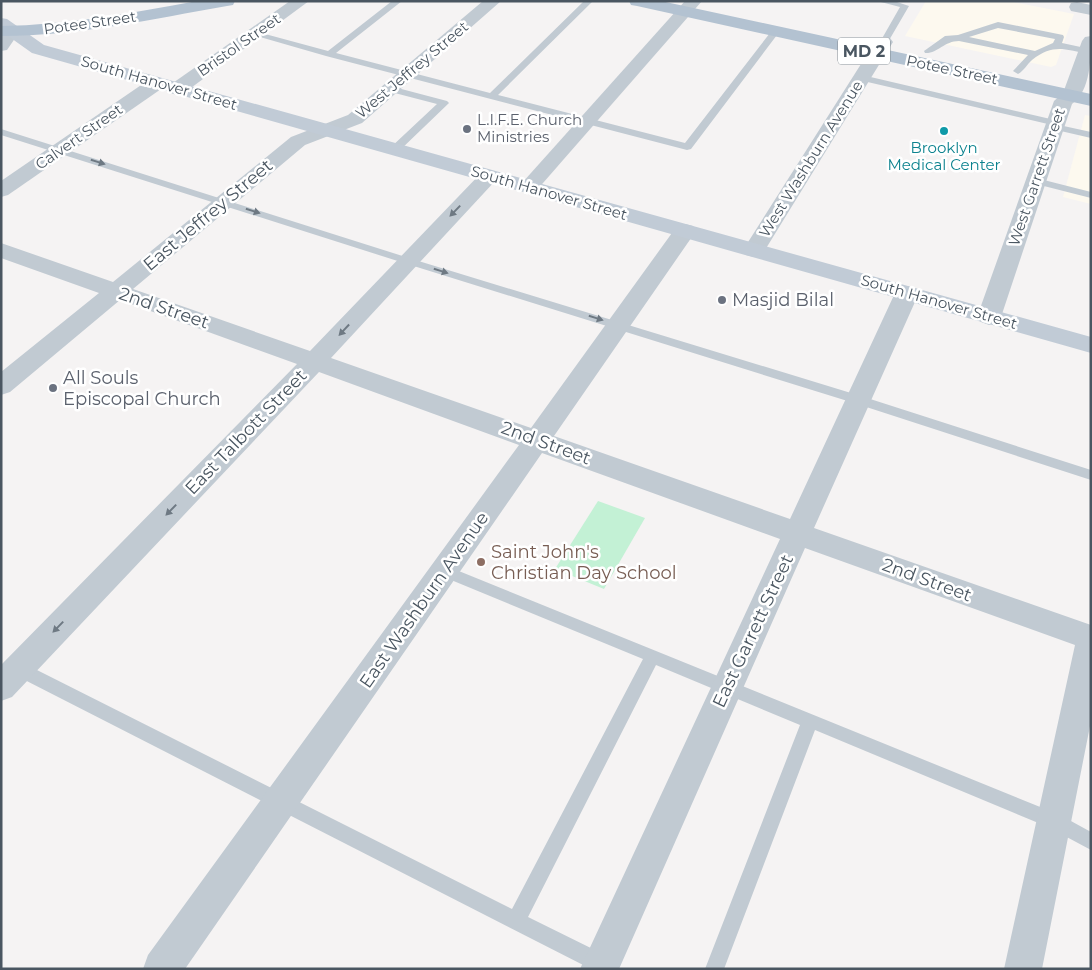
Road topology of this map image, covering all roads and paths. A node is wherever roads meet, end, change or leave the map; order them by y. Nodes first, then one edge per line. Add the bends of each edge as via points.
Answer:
1 (163, 1) edge
2 (227, 1) edge
3 (301, 1) edge
4 (398, 1) edge
5 (493, 1) edge
6 (589, 1) edge
7 (638, 1) edge
8 (881, 1) edge
9 (691, 4) edge
10 (3, 30) edge
11 (776, 32) junction
12 (254, 34) junction
13 (959, 38) junction
14 (1057, 45) junction
15 (1089, 46) edge
16 (880, 48) junction
17 (928, 52) junction
18 (1034, 53) junction
19 (329, 54) junction
20 (1018, 71) junction
21 (406, 74) junction
22 (862, 78) junction
23 (157, 83) junction
24 (1079, 88) edge
25 (177, 89) junction
26 (390, 89) junction
27 (492, 96) junction
28 (1091, 100) edge
29 (587, 121) junction
30 (1055, 125) junction
31 (327, 131) junction
32 (1, 132) edge
33 (1091, 135) edge
34 (60, 150) junction
35 (394, 150) junction
36 (489, 176) junction
37 (1036, 181) junction
38 (529, 187) junction
39 (1, 192) edge
40 (1091, 194) edge
41 (224, 202) junction
42 (685, 231) junction
43 (1, 250) edge
44 (754, 250) junction
45 (408, 261) junction
46 (116, 291) junction
47 (907, 294) junction
48 (989, 317) junction
49 (618, 325) junction
50 (1091, 345) edge
51 (315, 361) junction
52 (1, 386) edge
53 (859, 400) junction
54 (537, 440) junction
55 (1091, 475) edge
56 (798, 533) junction
57 (444, 571) junction
58 (1091, 640) edge
59 (652, 656) junction
60 (10, 678) edge
61 (727, 687) junction
62 (810, 721) junction
63 (281, 802) junction
64 (1054, 821) junction
65 (1091, 842) edge
66 (516, 921) junction
67 (604, 967) edge
68 (162, 969) edge
69 (714, 969) edge
70 (1023, 969) edge

1 - 10 main road, Potee Street via 61,16
2 - 10 main road, Potee Street via 108,21
3 - 12 street, Bristol Street
4 - 19 lane
5 - 21 street, West Jeffrey Street
6 - 27 lane
7 - 9 main road, Potee Street / MD 2
8 - 16 lane via 905,6
9 - 11 main road, Potee Street / MD 2
9 - 16 main road, Potee Street / MD 2
9 - 29 street
10 - 23 main road, South Hanover Street via 38,49
11 - 16 main road, Potee Street / MD 2
11 - 29 lane via 687,147
12 - 19 lane
12 - 25 street, Bristol Street
13 - 14 lane via 998,24 1060,37
13 - 17 lane via 948,38
13 - 18 lane
14 - 15 lane
14 - 18 lane
15 - 24 street, West Garrett Street
16 - 17 main road, Potee Street / MD 2
16 - 22 street, West Washburn Avenue
16 - 24 main road, Potee Street / MD 2
17 - 20 main road, Potee Street / MD 2
18 - 20 lane
19 - 21 lane
20 - 24 main road, Potee Street / MD 2
21 - 26 street, West Jeffrey Street
21 - 27 lane
22 - 30 lane
22 - 44 street, West Washburn Avenue
23 - 25 main road, South Hanover Street
23 - 34 street, Calvert Street
24 - 28 main road, Potee Street / MD 2
24 - 30 street, West Garrett Street via 1063,101
25 - 31 main road, South Hanover Street
26 - 31 street, West Jeffrey Street via 355,119
26 - 35 lane via 444,103
27 - 29 lane
29 - 38 street
30 - 33 lane
30 - 37 street, West Garrett Street
31 - 35 main road, South Hanover Street
31 - 41 street, East Jeffrey Street via 298,141
32 - 34 lane
34 - 39 street, Calvert Street
34 -> 41 lane
35 - 36 main road, South Hanover Street
36 - 38 main road, South Hanover Street
36 -> 45 street, East Talbott Street
37 - 40 lane
37 - 48 street, West Garrett Street
38 - 42 main road, South Hanover Street
41 -> 45 lane
41 - 46 street, East Jeffrey Street
42 - 44 main road, South Hanover Street
42 - 49 street, East Washburn Avenue
43 - 46 street, 2nd Street
44 - 47 main road, South Hanover Street
45 -> 49 lane
45 -> 51 street, East Talbott Street
46 - 51 street, 2nd Street
46 - 52 street, East Jeffrey Street
47 - 48 main road, South Hanover Street
47 - 53 street, East Garrett Street
48 - 50 main road, South Hanover Street
49 - 53 lane
49 - 54 street, East Washburn Avenue
51 - 54 street, 2nd Street
51 -> 60 street, East Talbott Street
53 - 55 lane
53 - 56 street, East Garrett Street
54 - 56 street, 2nd Street
54 - 57 street, East Washburn Avenue
56 - 58 street, 2nd Street
56 - 61 street, East Garrett Street
57 - 59 lane
57 - 63 street, East Washburn Avenue
58 - 64 street
59 - 61 lane
59 - 66 lane
60 - 63 lane
61 - 62 lane
61 - 67 street, East Garrett Street
62 - 64 lane
62 - 69 lane
63 - 66 lane
63 - 68 street, East Washburn Avenue
64 - 65 lane
64 - 70 street
66 - 67 lane

